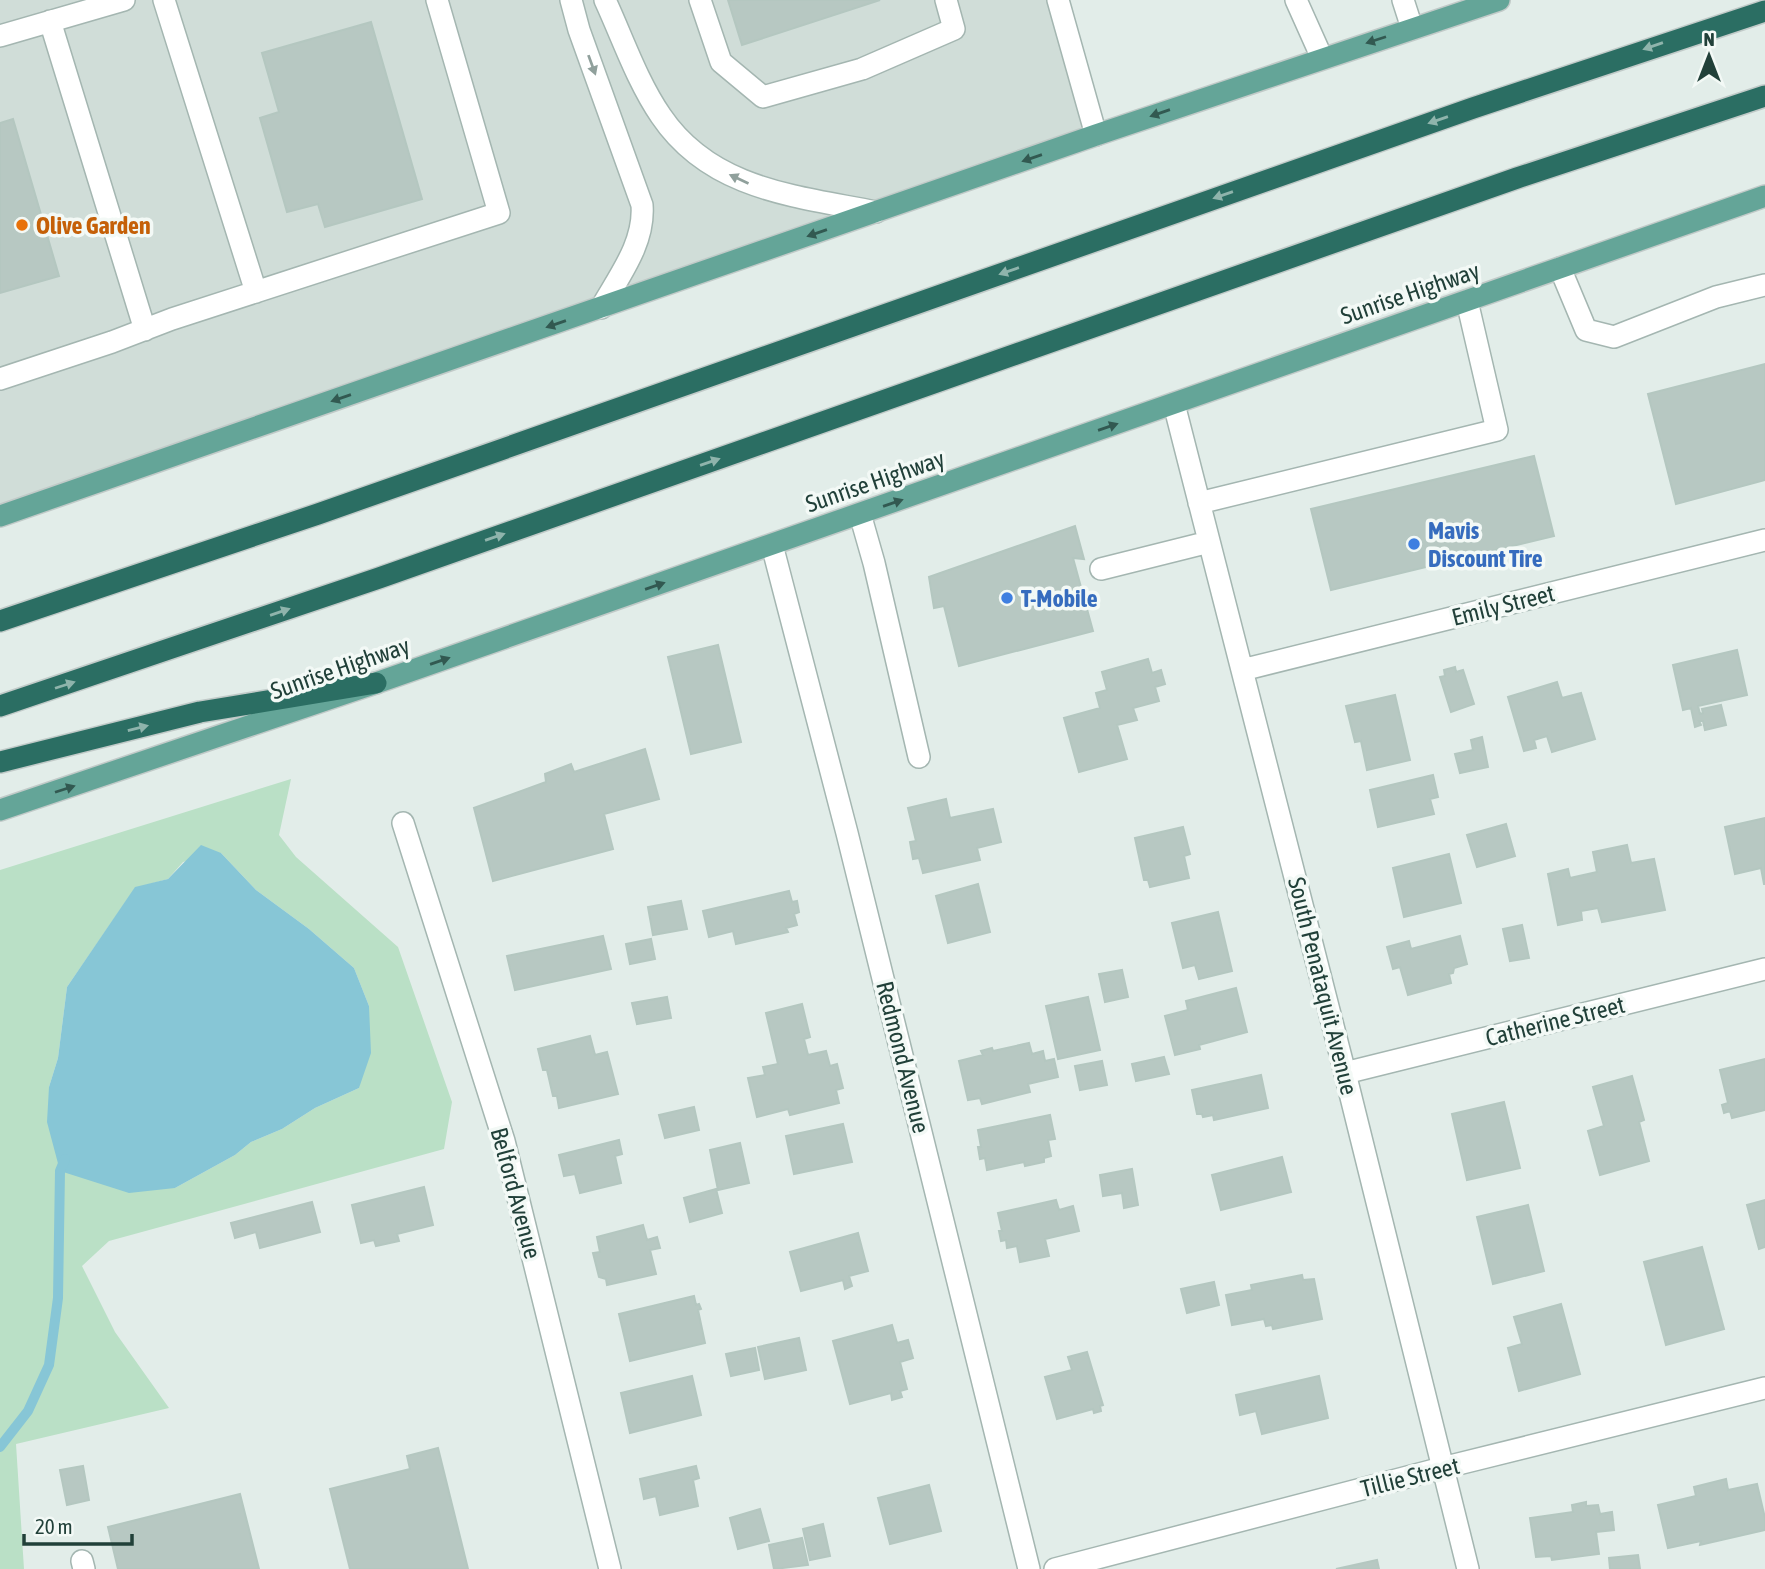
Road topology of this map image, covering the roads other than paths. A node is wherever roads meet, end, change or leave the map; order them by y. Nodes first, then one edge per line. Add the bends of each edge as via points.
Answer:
1 (124, 0) edge
2 (164, 0) edge
3 (438, 0) edge
4 (571, 0) edge
5 (605, 0) edge
6 (700, 0) edge
7 (946, 0) edge
8 (1058, 0) edge
9 (1296, 0) edge
10 (1403, 0) edge
11 (1484, 0) edge
12 (1499, 0) edge
13 (1765, 10) edge
14 (1464, 12) junction
15 (50, 21) junction
16 (1412, 28) junction
17 (0, 36) edge
18 (1322, 58) junction
19 (1765, 96) edge
20 (1096, 135) junction
21 (1765, 196) edge
22 (876, 212) junction
23 (1560, 268) junction
24 (1765, 285) edge
25 (256, 292) junction
26 (1467, 301) junction
27 (601, 308) junction
28 (145, 330) junction
29 (0, 379) edge
30 (1174, 404) junction
31 (1199, 503) junction
32 (860, 514) junction
33 (0, 516) edge
34 (1765, 540) edge
35 (1209, 542) junction
36 (772, 545) junction
37 (1101, 569) dead end
38 (0, 621) edge
39 (1242, 670) junction
40 (376, 683) junction
41 (0, 706) edge
42 (919, 757) dead end
43 (0, 762) edge
44 (0, 810) edge
45 (403, 823) dead end
46 (1765, 969) edge
47 (1345, 1073) junction
48 (1765, 1388) edge
49 (1442, 1468) junction
50 (610, 1569) edge
51 (1029, 1569) edge
52 (1055, 1569) edge
53 (1468, 1569) edge

1 - 15 street
2 - 25 street
3 - 25 street via 499,213
4 -> 27 street via 642,205 636,245
22 -> 5 street via 761,189 724,172 689,148 649,96
6 - 7 street via 721,62 763,97 862,69 954,29
8 - 20 street
9 - 18 street
10 - 16 street
11 - 14 main road
12 - 14 main road
13 -> 38 highway
14 - 16 main road
15 - 17 street
15 - 28 street
16 -> 18 main road
18 -> 20 main road
41 -> 19 highway via 379,579 1517,178
20 -> 22 main road
21 - 23 main road, Sunrise Highway
22 -> 27 main road
23 - 24 street via 1586,330 1614,337 1716,297
23 - 26 main road, Sunrise Highway
25 - 28 street
26 - 30 main road, Sunrise Highway
26 - 31 street via 1497,430
27 -> 33 main road
28 - 29 street
30 - 31 street, South Penataquit Avenue
32 -> 30 main road, Sunrise Highway
31 - 35 street, South Penataquit Avenue
32 - 36 main road, Sunrise Highway
32 - 42 street
34 - 39 street, Emily Street
35 - 37 street
35 - 39 street, South Penataquit Avenue
40 -> 36 main road, Sunrise Highway
36 - 51 street, Redmond Avenue
39 - 47 street, South Penataquit Avenue
43 -> 40 highway via 200,712
44 -> 40 main road, Sunrise Highway
45 - 50 street, Belford Avenue via 504,1140
46 - 47 street, Catherine Street
47 - 49 street, South Penataquit Avenue
48 - 49 street, Tillie Street
49 - 52 street, Tillie Street
49 - 53 street, South Penataquit Avenue

